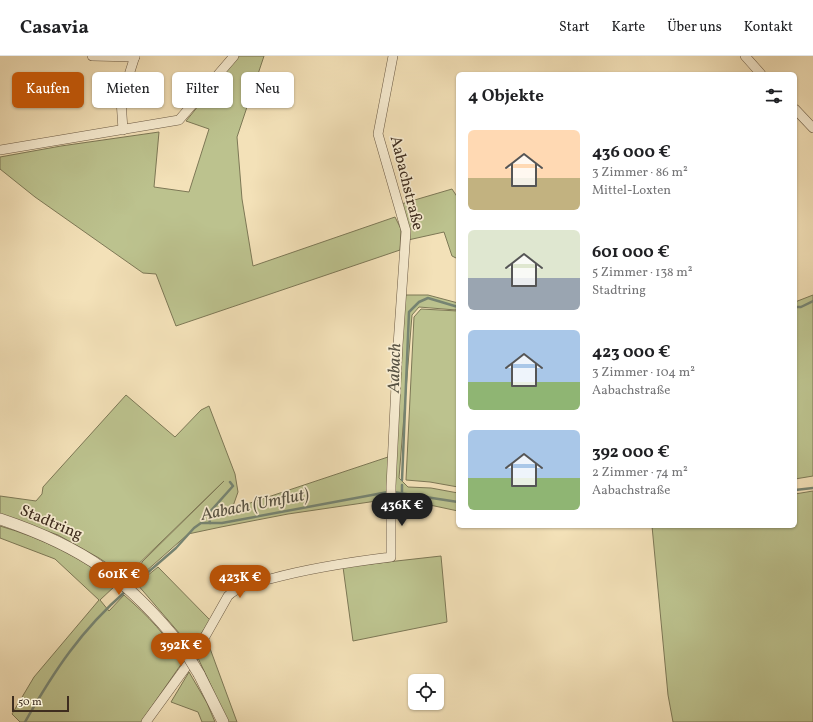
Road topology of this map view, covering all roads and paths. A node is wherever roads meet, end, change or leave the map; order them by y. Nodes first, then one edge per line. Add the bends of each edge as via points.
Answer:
1 (92, 56) edge
2 (135, 56) edge
3 (234, 56) edge
4 (393, 56) edge
5 (745, 56) edge
6 (759, 72) edge
7 (797, 111) edge
8 (813, 128) edge
9 (123, 130) junction
10 (0, 150) edge
11 (0, 519) edge
12 (146, 722) edge
13 (222, 722) edge

1 - 2 street
2 - 9 street via 121,100
3 - 9 street via 179,120
4 - 12 street, Aabachstraße via 378,134 406,231 391,486 391,557 316,568 236,589 228,596 194,656
5 - 6 street
7 - 8 street
9 - 10 street
11 - 13 street, Stadtring, bridge via 79,552 114,576 140,599 183,648 199,674

